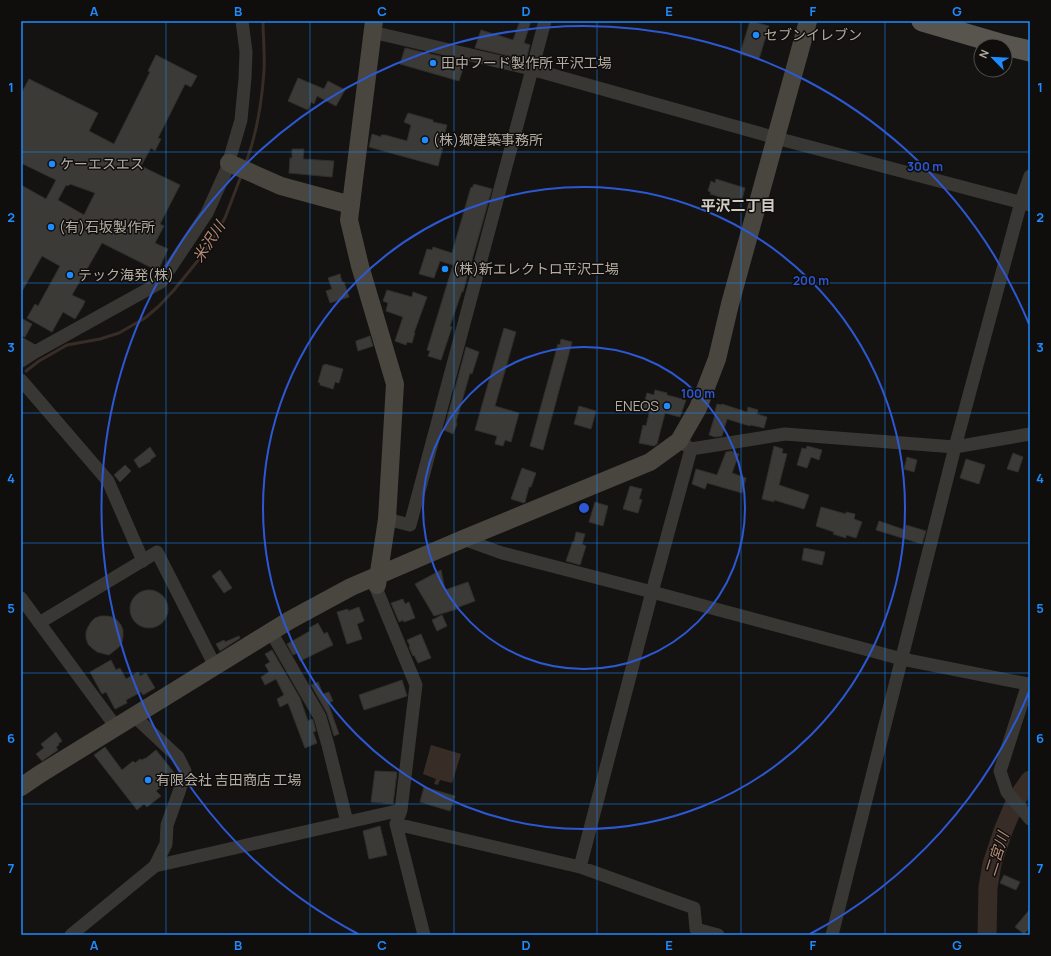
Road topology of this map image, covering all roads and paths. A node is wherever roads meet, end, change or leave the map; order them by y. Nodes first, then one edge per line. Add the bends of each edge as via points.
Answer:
1 (242, 21) edge
2 (544, 21) edge
3 (808, 21) edge
4 (922, 21) edge
5 (373, 26) edge
6 (1030, 51) edge
7 (531, 69) junction
8 (776, 138) junction
9 (228, 163) junction
10 (1030, 176) edge
11 (1026, 204) edge
12 (351, 205) junction
13 (21, 344) edge
14 (35, 352) junction
15 (21, 361) edge
16 (21, 380) edge
17 (1030, 434) edge
18 (685, 445) junction
19 (955, 447) junction
20 (386, 519) junction
21 (463, 540) junction
22 (143, 561) junction
23 (377, 582) junction
24 (652, 592) junction
25 (21, 598) edge
26 (40, 623) junction
27 (271, 632) junction
28 (902, 659) junction
29 (215, 666) junction
30 (134, 716) junction
31 (116, 727) junction
32 (21, 787) edge
33 (401, 810) junction
34 (1030, 818) edge
35 (347, 822) junction
36 (396, 824) junction
37 (155, 866) junction
38 (580, 868) junction
39 (71, 935) edge
40 (424, 935) edge
41 (718, 935) edge
42 (832, 935) edge

1 - 9 street via 246,52 241,120
2 - 7 street
3 - 8 main road
4 - 6 main road
5 - 7 street
5 - 12 main road
7 - 8 street
7 - 20 street via 410,525
8 - 11 street
8 - 18 main road via 717,359
9 - 12 main road via 281,186
9 - 14 street via 207,213 161,282
10 - 11 street
11 - 19 street
12 - 20 main road via 349,220 360,266 395,384
13 - 14 street
14 - 15 street
16 - 22 street via 108,481
17 - 19 street
18 - 19 street via 785,434
18 - 21 main road
18 - 24 street
19 - 28 street
20 - 23 main road
21 - 23 main road
21 - 24 street via 502,553
22 - 26 street
22 - 29 street via 158,552
23 - 27 main road via 351,587
23 - 33 street via 416,685
24 - 28 street
24 - 38 street
25 - 26 street
26 - 31 street
27 - 29 main road
27 - 35 street via 320,717
28 - 34 street via 1028,684 1000,772 1007,792
28 - 42 street
29 - 30 main road
30 - 31 main road
30 - 37 street via 178,757 185,771 167,825 166,844
31 - 32 main road
33 - 35 street
33 - 36 street
35 - 37 street
36 - 38 street
36 - 40 street
37 - 39 street
38 - 41 street via 694,908 696,929

